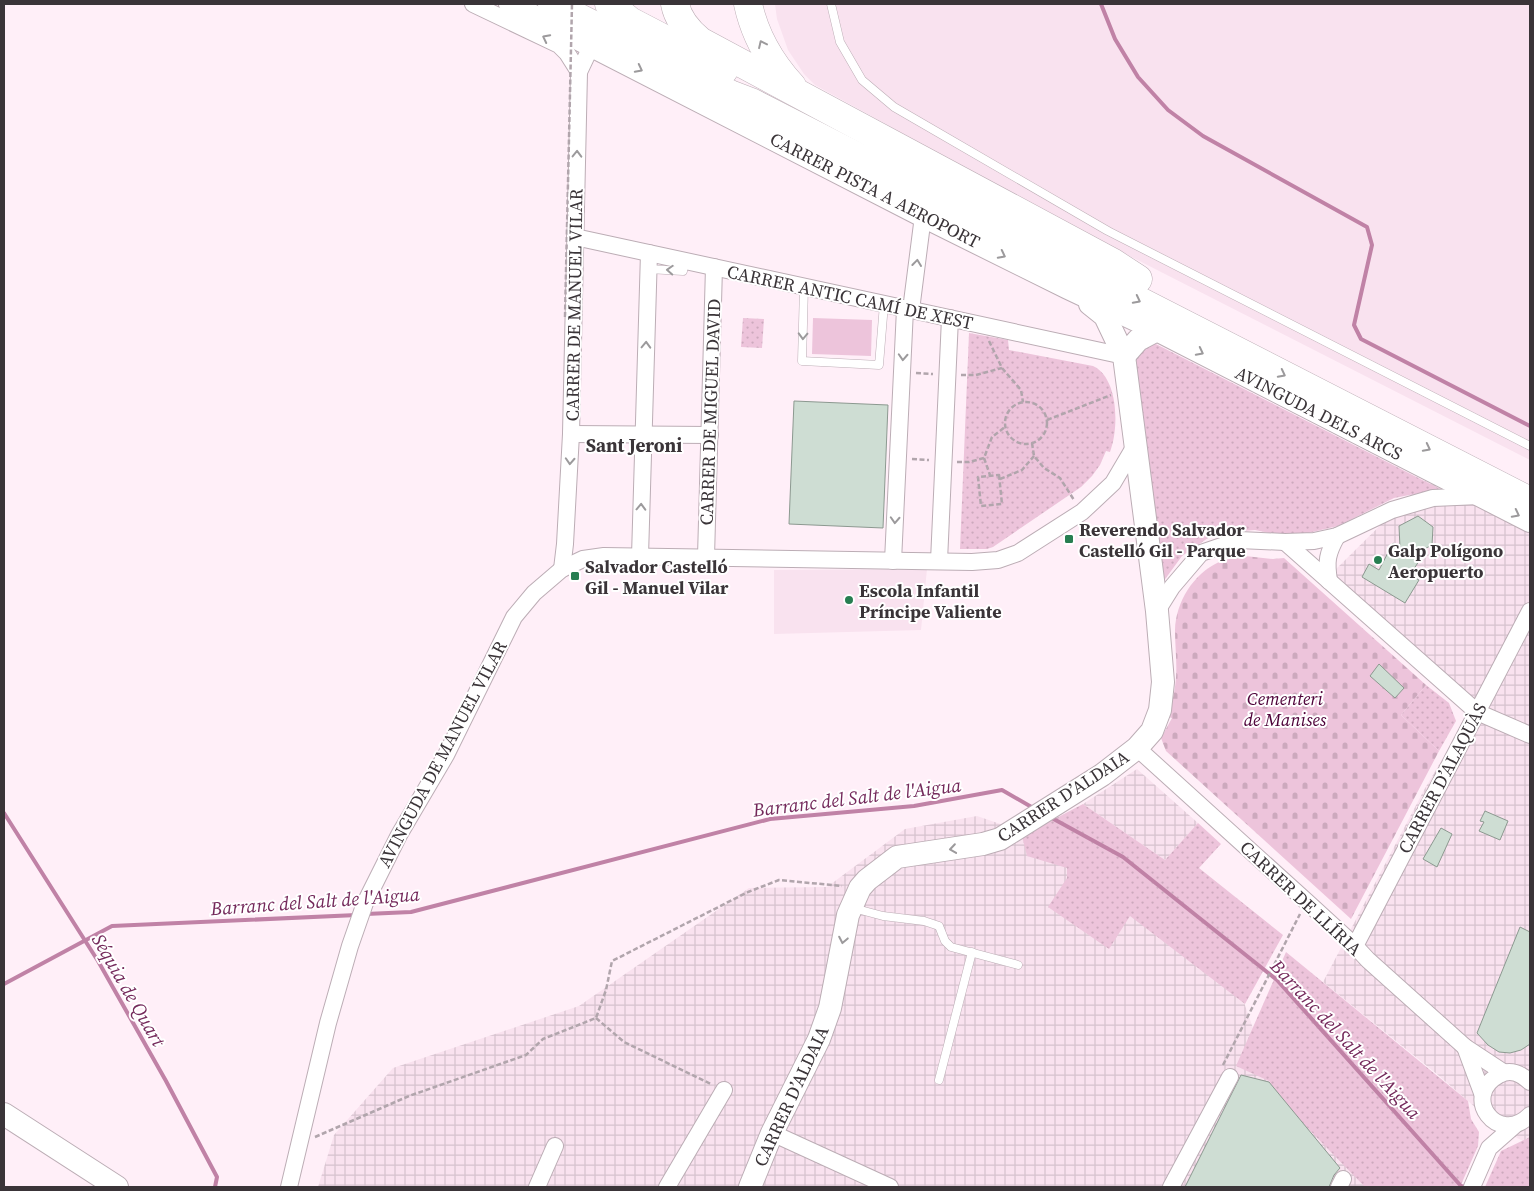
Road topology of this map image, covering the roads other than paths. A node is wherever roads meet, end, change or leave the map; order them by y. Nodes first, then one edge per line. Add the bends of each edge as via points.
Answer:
1 (473, 4) edge
2 (510, 4) edge
3 (552, 4) edge
4 (591, 4) edge
5 (609, 4) edge
6 (675, 4) edge
7 (748, 4) edge
8 (831, 4) edge
9 (596, 46) junction
10 (579, 72) junction
11 (791, 98) junction
12 (751, 102) junction
13 (923, 216) junction
14 (575, 238) junction
15 (648, 261) junction
16 (714, 267) junction
17 (804, 287) junction
18 (1068, 288) junction
19 (884, 304) junction
20 (908, 309) junction
21 (950, 318) junction
22 (1157, 330) junction
23 (1124, 356) junction
24 (571, 434) junction
25 (643, 434) junction
26 (710, 435) junction
27 (1136, 444) junction
28 (1530, 446) edge
29 (1530, 480) edge
30 (1481, 496) junction
31 (1530, 501) edge
32 (1530, 521) edge
33 (1337, 536) junction
34 (1285, 542) junction
35 (640, 556) junction
36 (706, 557) junction
37 (893, 561) junction
38 (939, 561) junction
39 (562, 569) junction
40 (1329, 581) junction
41 (1157, 611) junction
42 (1530, 611) edge
43 (1476, 712) junction
44 (1530, 734) edge
45 (1137, 748) junction
46 (856, 898) junction
47 (1355, 946) junction
48 (972, 952) junction
49 (1018, 965) dead end
50 (1465, 1047) junction
51 (1227, 1071) road end
52 (1504, 1072) junction
53 (1528, 1074) edge
54 (940, 1080) dead end
55 (724, 1090) road end
56 (1482, 1094) junction
57 (4, 1114) edge
58 (1488, 1116) junction
59 (1524, 1122) edge
60 (772, 1134) junction
61 (555, 1146) dead end
62 (1489, 1148) junction
63 (117, 1187) edge
64 (289, 1187) edge
65 (537, 1187) edge
66 (667, 1187) edge
67 (750, 1187) edge
68 (890, 1187) edge
69 (1170, 1187) edge
70 (1472, 1187) edge

10 -> 1 street via 559,45
2 - 9 street, CARRER PISTA A AEROPORT
3 - 12 highway
4 - 12 highway via 626,31 734,89
5 - 11 highway via 630,21
6 - 11 highway via 687,30 700,41
11 -> 7 highway via 764,49
8 - 28 lane via 840,42 862,80 894,107 1108,231
9 - 10 street, CARRER DE MANUEL VILAR via 587,55
9 -> 13 street, CARRER PISTA A AEROPORT
14 -> 10 street, CARRER DE MANUEL VILAR
11 - 29 highway via 1110,270 1138,280
12 -> 31 highway
13 -> 18 street, CARRER PISTA A AEROPORT
20 -> 13 street
14 - 15 street, CARRER ANTIC CAMÍ DE XEST
14 - 24 street, CARRER DE MANUEL VILAR
15 - 16 street, CARRER ANTIC CAMÍ DE XEST via 685,261
25 -> 15 street
16 - 17 street, CARRER ANTIC CAMÍ DE XEST
16 - 26 street, CARRER DE MIGUEL DAVID
17 - 19 street, CARRER ANTIC CAMÍ DE XEST
17 -> 19 lane via 802,361 879,365
18 - 22 street, CARRER PISTA A AEROPORT
18 - 23 street, CARRER D’ALDAIA via 1105,316
19 - 20 street, CARRER ANTIC CAMÍ DE XEST
20 - 21 street, CARRER ANTIC CAMÍ DE XEST
20 -> 37 street
21 - 23 street, CARRER ANTIC CAMÍ DE XEST
21 - 38 street
22 - 23 street via 1138,340
22 -> 30 street, AVINGUDA DELS ARCS
23 - 27 street, CARRER D’ALDAIA
24 - 25 street
24 -> 39 street, CARRER DE MANUEL VILAR
25 - 26 street
35 -> 25 street
26 - 36 street, CARRER DE MIGUEL DAVID
27 - 38 street, AVINGUDA DE MANUEL VILAR via 1112,483 1082,512 1018,553 998,560
27 - 41 street, CARRER D’ALDAIA
30 -> 32 street, AVINGUDA DELS ARCS
30 - 33 street, AVINGUDA DELS ARCS via 1433,498 1392,510
33 - 34 street, AVINGUDA DELS ARCS
33 - 40 street via 1326,562
34 - 40 street
34 - 41 street, AVINGUDA DELS ARCS via 1239,540 1201,553 1172,587
35 - 36 street, AVINGUDA DE MANUEL VILAR
35 - 39 street, AVINGUDA DE MANUEL VILAR via 583,559
36 - 37 street, AVINGUDA DE MANUEL VILAR
37 - 38 street, AVINGUDA DE MANUEL VILAR
39 - 64 street, AVINGUDA DE MANUEL VILAR via 514,617 446,755 399,835 365,903 328,1023
40 - 43 street
41 - 45 street, CARRER D’ALDAIA via 1163,682 1160,710 1152,731
42 - 43 street, CARRER D’ALAQUÀS
43 - 44 street
43 - 47 street, CARRER D’ALAQUÀS
45 -> 46 street, CARRER D’ALDAIA via 1102,775 1000,839 897,857 867,880
45 - 47 street, CARRER DE LLÍRIA
46 - 48 lane via 883,916 939,926 951,947
46 -> 60 street, CARRER D’ALDAIA via 825,1024
47 - 50 street, CARRER DE LLÍRIA
48 - 49 lane
48 - 54 lane
50 - 52 street, CARRER DE LLÍRIA
50 - 56 street, CARRER DE LLÍRIA
51 - 69 street
52 - 53 street
52 - 56 street via 1490,1080
55 - 66 street
56 - 58 street, CARRER DE LLÍRIA
57 - 63 street
58 - 59 street via 1500,1125
58 - 62 street, CARRER DE LLÍRIA
59 - 62 street
60 - 67 street, CARRER D’ALDAIA
60 - 68 street
61 - 65 street
62 - 70 street

